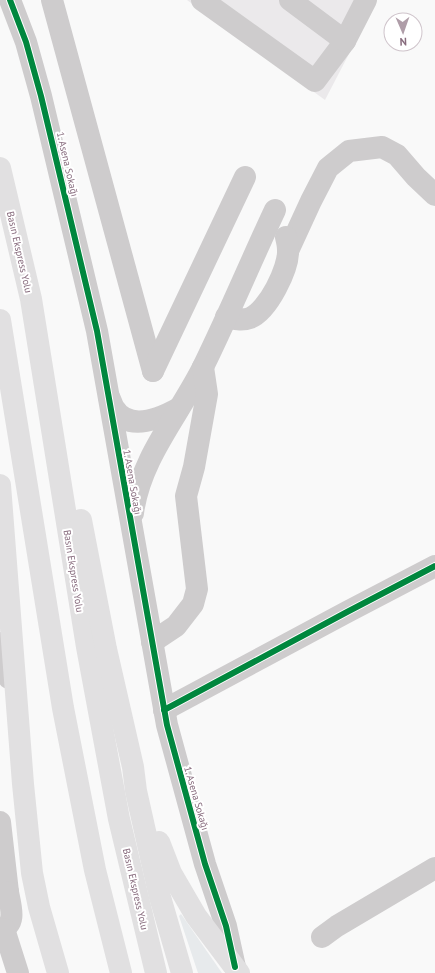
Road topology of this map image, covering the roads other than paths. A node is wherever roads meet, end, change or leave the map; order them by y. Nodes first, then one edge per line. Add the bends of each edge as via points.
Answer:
1 (10, 0) edge
2 (52, 0) edge
3 (202, 0) edge
4 (290, 0) edge
5 (366, 0) edge
6 (345, 41) junction
7 (0, 168) edge
8 (244, 177) dead end
9 (435, 195) edge
10 (288, 251) junction
11 (31, 299) junction
12 (226, 317) junction
13 (0, 320) edge
14 (203, 367) junction
15 (107, 392) junction
16 (177, 412) junction
17 (199, 434) junction
18 (0, 485) edge
19 (131, 526) junction
20 (435, 566) edge
21 (152, 642) junction
22 (0, 643) edge
23 (164, 710) junction
24 (19, 720) junction
25 (133, 767) junction
26 (0, 822) edge
27 (435, 868) edge
28 (4, 893) edge
29 (2, 929) edge
30 (322, 937) dead end
31 (58, 970) edge
32 (236, 971) edge
33 (18, 973) edge
34 (121, 973) edge
35 (156, 973) edge
36 (182, 973) edge

1 - 15 street, 1. Asena Sokağı via 26,42 41,96 97,331
2 - 8 street via 153,371
3 - 6 street via 315,81
4 - 6 street
5 - 6 street
7 - 11 highway, Basın Ekspress Yolu
9 - 10 street via 397,155 382,147 349,150 328,168
10 - 12 street via 277,288 265,306 251,317 236,320
10 - 12 street via 284,231 273,214
11 - 25 highway via 58,404 106,649
11 - 35 highway, Basın Ekspress Yolu via 99,716 119,819
12 - 14 street
13 - 34 highway via 72,753 95,870
14 - 16 street
14 - 17 street via 207,394
15 - 16 street via 114,409 120,416 129,420 151,421
15 - 19 street, 1. Asena Sokağı
16 - 17 street via 183,431
16 - 19 street via 140,479 134,499
17 - 21 street via 186,496 197,589 193,604 176,626
18 - 24 highway
19 - 21 street, 1. Asena Sokağı
20 - 23 street
21 - 23 street, 1. Asena Sokağı
22 - 24 street
23 - 32 street, 1. Asena Sokağı via 205,864 226,926
24 - 31 highway via 32,873 39,907
25 - 32 highway via 171,873 196,916
25 - 36 highway via 160,897
26 - 28 street
27 - 30 street
28 - 29 street via 12,915 10,923
29 - 33 street

